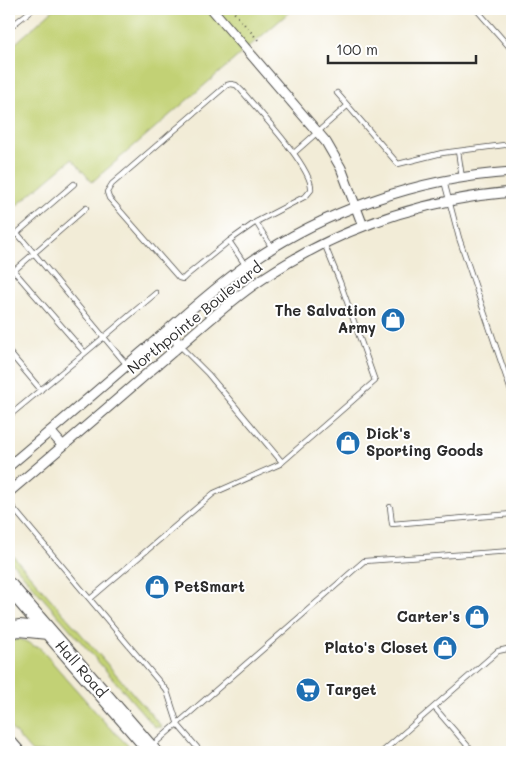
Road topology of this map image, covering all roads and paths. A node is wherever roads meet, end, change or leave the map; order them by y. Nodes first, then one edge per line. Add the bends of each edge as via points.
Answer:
1 (33, 9) edge
2 (212, 9) edge
3 (231, 9) edge
4 (476, 9) edge
5 (9, 28) edge
6 (259, 41) dead end
7 (512, 50) edge
8 (337, 93) dead end
9 (347, 106) junction
10 (318, 132) junction
11 (512, 144) edge
12 (458, 151) junction
13 (294, 153) junction
14 (512, 172) edge
15 (462, 178) junction
16 (444, 181) junction
17 (74, 184) dead end
18 (512, 192) edge
19 (448, 201) junction
20 (356, 207) junction
21 (86, 208) dead end
22 (256, 222) junction
23 (363, 226) junction
24 (17, 232) junction
25 (9, 239) edge
26 (228, 241) junction
27 (324, 243) junction
28 (272, 248) junction
29 (34, 252) junction
30 (246, 266) junction
31 (14, 271) junction
32 (9, 275) edge
33 (156, 293) dead end
34 (176, 323) junction
35 (103, 336) junction
36 (180, 346) junction
37 (9, 352) edge
38 (85, 353) junction
39 (127, 364) junction
40 (41, 390) junction
41 (512, 394) edge
42 (9, 416) edge
43 (50, 431) junction
44 (63, 446) junction
45 (282, 462) junction
46 (9, 466) edge
47 (9, 492) edge
48 (9, 503) edge
49 (390, 507) dead end
50 (512, 514) edge
51 (512, 551) edge
52 (9, 586) edge
53 (90, 599) junction
54 (9, 630) edge
55 (48, 632) junction
56 (512, 648) edge
57 (434, 707) junction
58 (178, 724) junction
59 (9, 744) edge
60 (152, 750) edge
61 (16, 752) edge
62 (201, 752) edge
63 (382, 752) edge
64 (473, 752) edge

1 - 5 lane
2 - 10 street
3 - 6 path
4 - 7 lane
8 - 9 lane
9 - 10 lane
9 - 12 lane via 398,164
10 - 13 lane
10 - 20 street via 337,160
11 - 12 lane
12 - 15 lane
13 - 22 lane via 311,190 306,196
13 - 26 lane via 241,90 231,84 107,192 179,278 183,279
14 - 15 street, Northpointe Boulevard
15 - 16 street, Northpointe Boulevard
16 - 19 lane
16 - 20 street, Northpointe Boulevard
17 - 24 lane
18 - 19 street, Northpointe Boulevard
19 - 23 street, Northpointe Boulevard
19 - 41 lane
20 - 23 street
20 - 28 street, Northpointe Boulevard
21 - 29 lane
22 - 26 lane
22 - 28 lane
23 - 27 street, Northpointe Boulevard
24 - 25 lane
24 - 29 lane
26 - 30 lane
27 - 36 street, Northpointe Boulevard via 250,287
27 - 45 lane via 375,381
28 - 30 street, Northpointe Boulevard
29 - 31 lane
29 - 35 lane
30 - 34 street, Northpointe Boulevard
31 - 32 lane
31 - 38 lane
33 - 35 lane
34 - 36 street via 173,333
34 - 39 street, Northpointe Boulevard
35 - 38 lane
35 - 39 lane
36 - 44 street, Northpointe Boulevard
36 - 45 lane via 208,374
37 - 40 lane
38 - 40 lane
39 - 43 street, Northpointe Boulevard
40 - 42 lane
43 - 44 street
43 - 46 street, Northpointe Boulevard
44 - 47 street, Northpointe Boulevard
45 - 53 lane via 214,493
48 - 53 lane
49 - 50 lane via 392,524
51 - 58 lane via 364,561
52 - 55 highway, Hall Road
53 - 58 lane via 167,691
54 - 55 highway via 19,628
55 - 60 highway, Hall Road
56 - 57 lane via 498,651
57 - 63 lane
57 - 64 lane
58 - 60 lane
58 - 62 lane
59 - 61 highway

